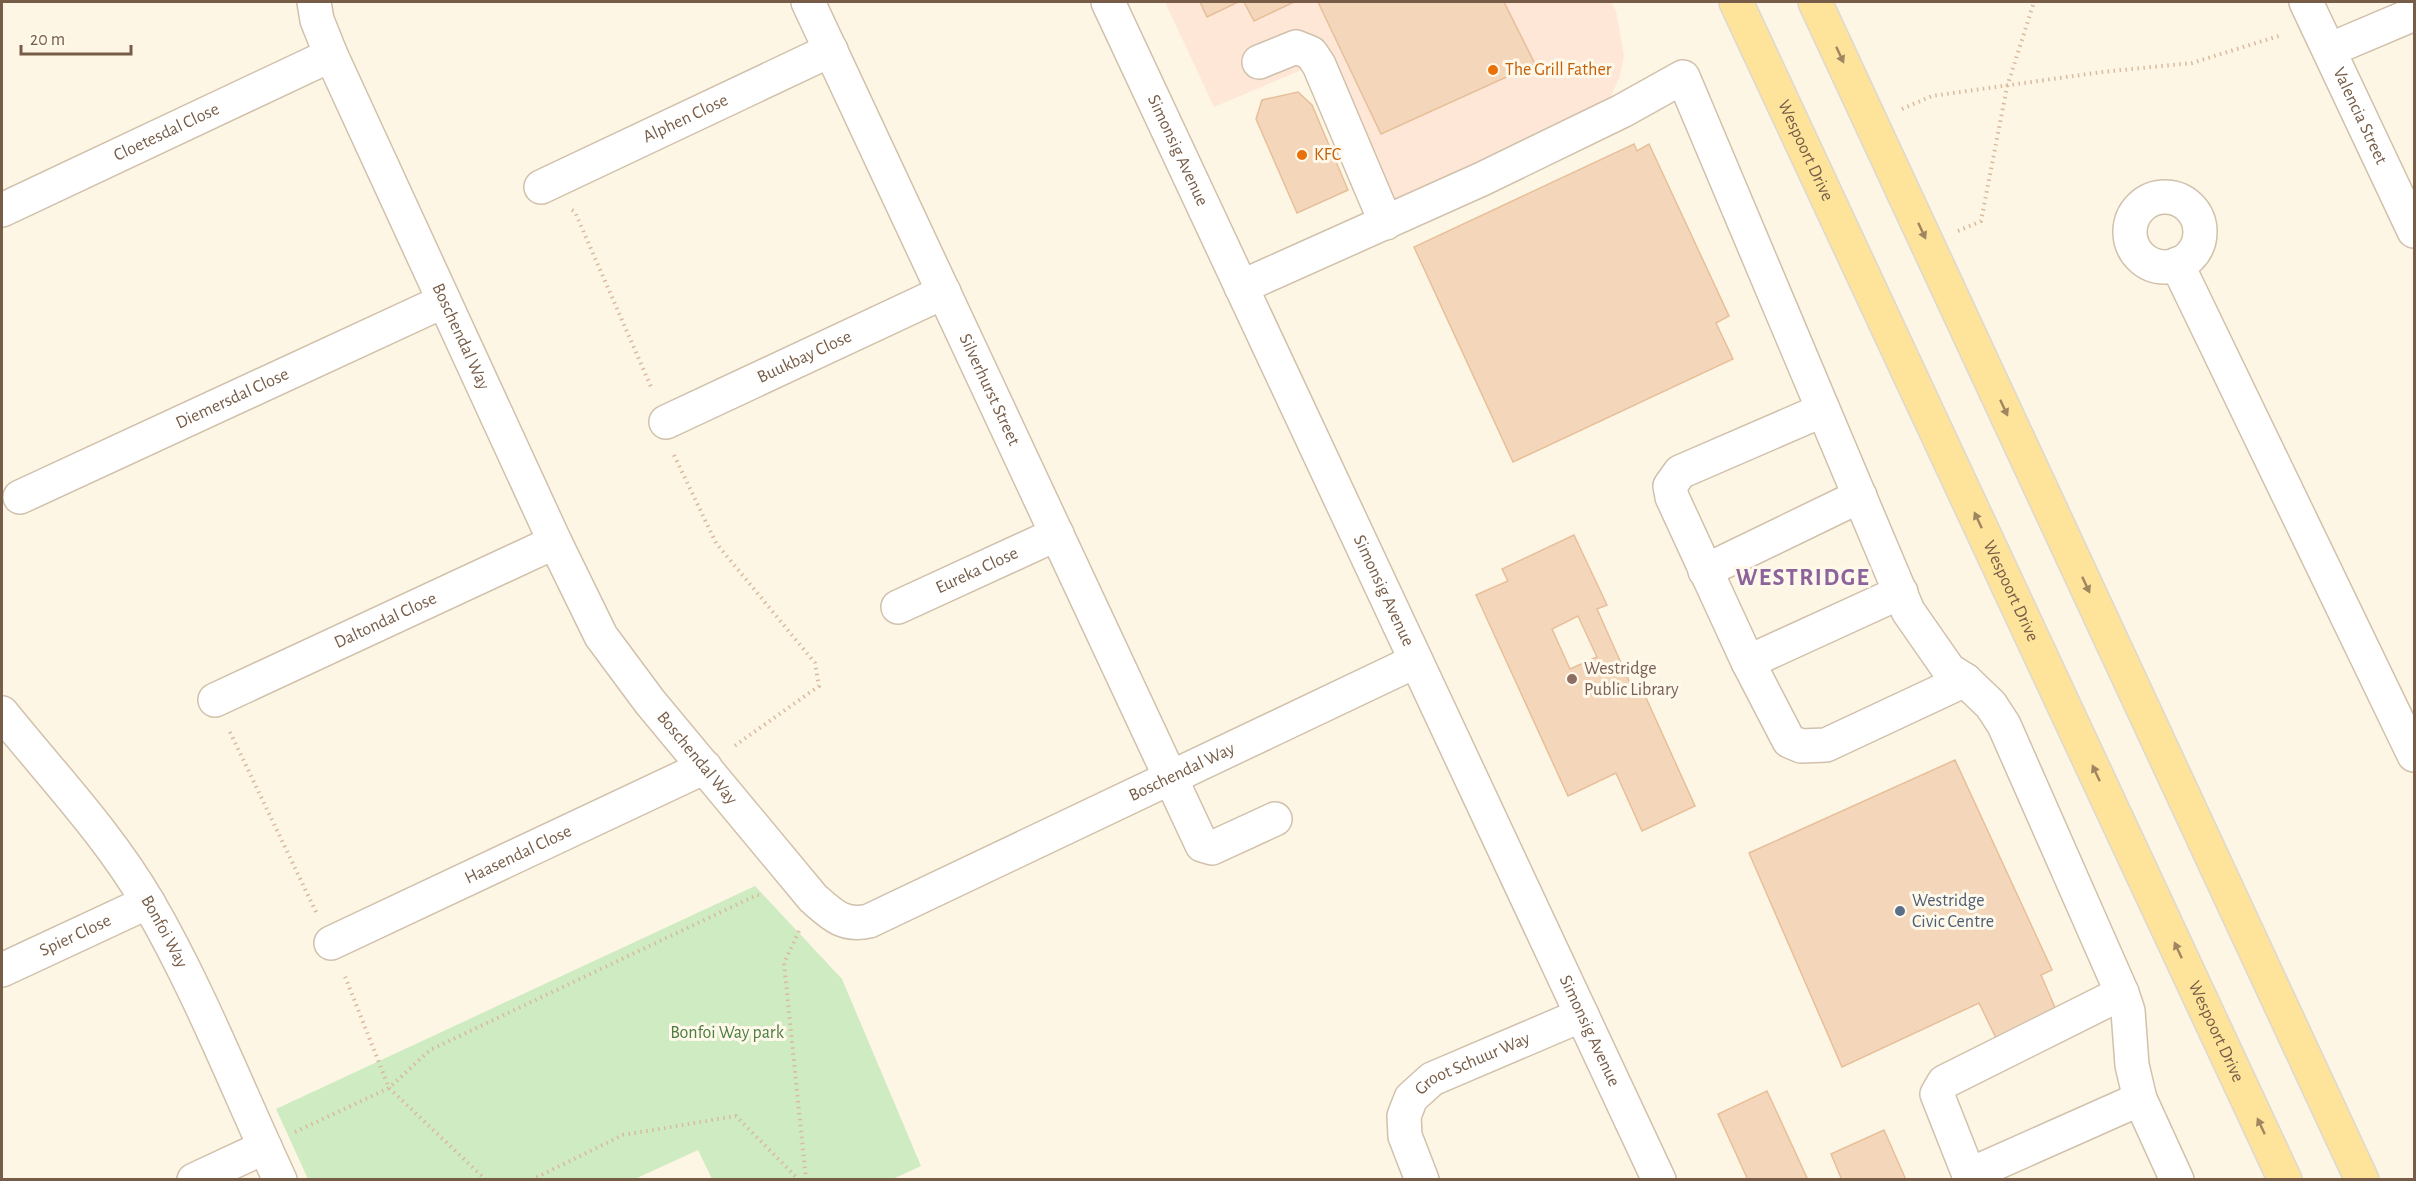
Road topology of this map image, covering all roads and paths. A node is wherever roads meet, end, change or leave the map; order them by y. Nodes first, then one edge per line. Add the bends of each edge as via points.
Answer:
1 (314, 2) edge
2 (808, 2) edge
3 (1108, 2) edge
4 (1736, 2) edge
5 (1815, 2) edge
6 (2034, 2) edge
7 (2306, 2) edge
8 (2415, 14) edge
9 (2291, 31) dead end
10 (831, 50) junction
11 (2329, 50) junction
12 (331, 55) junction
13 (1259, 62) dead end
14 (2007, 87) junction
15 (1872, 123) junction
16 (541, 187) joint
17 (2, 210) edge
18 (1386, 223) junction
19 (2415, 231) edge
20 (1928, 243) junction
21 (2176, 264) dead end
22 (1241, 287) junction
23 (944, 292) junction
24 (444, 301) junction
25 (1823, 410) junction
26 (666, 422) junction
27 (1860, 496) junction
28 (20, 497) dead end
29 (1057, 534) junction
30 (555, 542) junction
31 (1705, 571) junction
32 (1900, 592) junction
33 (898, 607) dead end
34 (1416, 661) junction
35 (1748, 662) junction
36 (1965, 680) junction
37 (215, 700) joint
38 (2, 713) edge
39 (2415, 755) edge
40 (705, 767) junction
41 (1170, 778) junction
42 (1275, 819) dead end
43 (813, 898) junction
44 (148, 902) junction
45 (331, 943) junction
46 (2, 970) edge
47 (2122, 993) junction
48 (1582, 1015) junction
49 (389, 1088) junction
50 (2140, 1099) junction
51 (265, 1147) junction
52 (1970, 1177) edge
53 (194, 1179) edge
54 (280, 1179) edge
55 (486, 1179) edge
56 (531, 1179) edge
57 (798, 1179) edge
58 (806, 1179) edge
59 (1422, 1179) edge
60 (1659, 1179) edge
61 (2177, 1179) edge
62 (2285, 1179) edge
63 (2362, 1179) edge

1 - 12 street, Boschendal Way
2 - 10 street, Silverhurst Street
3 - 22 street, Simonsig Avenue
62 -> 4 main road, Wespoort Drive
5 -> 15 main road
6 - 14 path
7 - 11 street, Valencia Street
8 - 11 street
9 - 14 path via 2192,63
10 - 16 street, Alphen Close
10 - 23 street, Silverhurst Street
11 - 19 street, Valencia Street
12 - 17 street, Cloetesdal Close
12 - 24 street, Boschendal Way
13 - 18 street via 1296,47 1311,52
14 - 15 path via 1932,96
14 - 20 path via 1981,221
15 -> 20 main road
16 - 26 path via 575,212
18 - 22 street
18 - 25 street via 1622,111 1683,77
20 -> 63 main road
21 - 39 street
22 - 34 street, Simonsig Avenue
23 - 26 street, Buukbay Close
23 - 29 street, Silverhurst Street
24 - 28 street, Diemersdal Close
24 - 30 street, Boschendal Way
25 - 27 street
25 - 31 street via 1674,477 1670,486 1672,497
26 - 40 path via 667,441 716,543 815,663 819,686
27 - 31 street
27 - 32 street
29 - 33 street, Eureka Close
29 - 41 street, Silverhurst Street
30 - 37 street, Daltondal Close
30 - 40 street, Boschendal Way via 601,636
31 - 35 street
32 - 35 street
32 - 36 street via 1908,611 1949,670
34 - 41 street, Boschendal Way
34 - 48 street, Simonsig Avenue
35 - 36 street via 1789,741 1801,746 1826,745
36 - 47 street via 2004,724
37 - 45 path
38 - 44 street, Bonfoi Way via 109,844
40 - 43 street, Boschendal Way
40 - 45 street, Haasendal Close
41 - 42 street, Silverhurst Street via 1205,847 1212,848
41 - 43 street, Boschendal Way via 869,921 857,924 837,919
43 - 49 path via 757,895 430,1050
43 - 58 path via 784,963
44 - 46 street, Spier Close
44 - 51 street, Bonfoi Way
45 - 49 path
47 - 50 street
47 - 52 street via 1944,1082 1936,1094
48 - 59 street, Groot Schuur Way via 1432,1079 1411,1098 1404,1116 1405,1136
48 - 60 street, Simonsig Avenue
49 - 51 path
49 - 55 path
50 - 52 street
50 - 61 street
51 - 53 street
51 - 54 street, Bonfoi Way
56 - 57 path via 623,1135 736,1116

